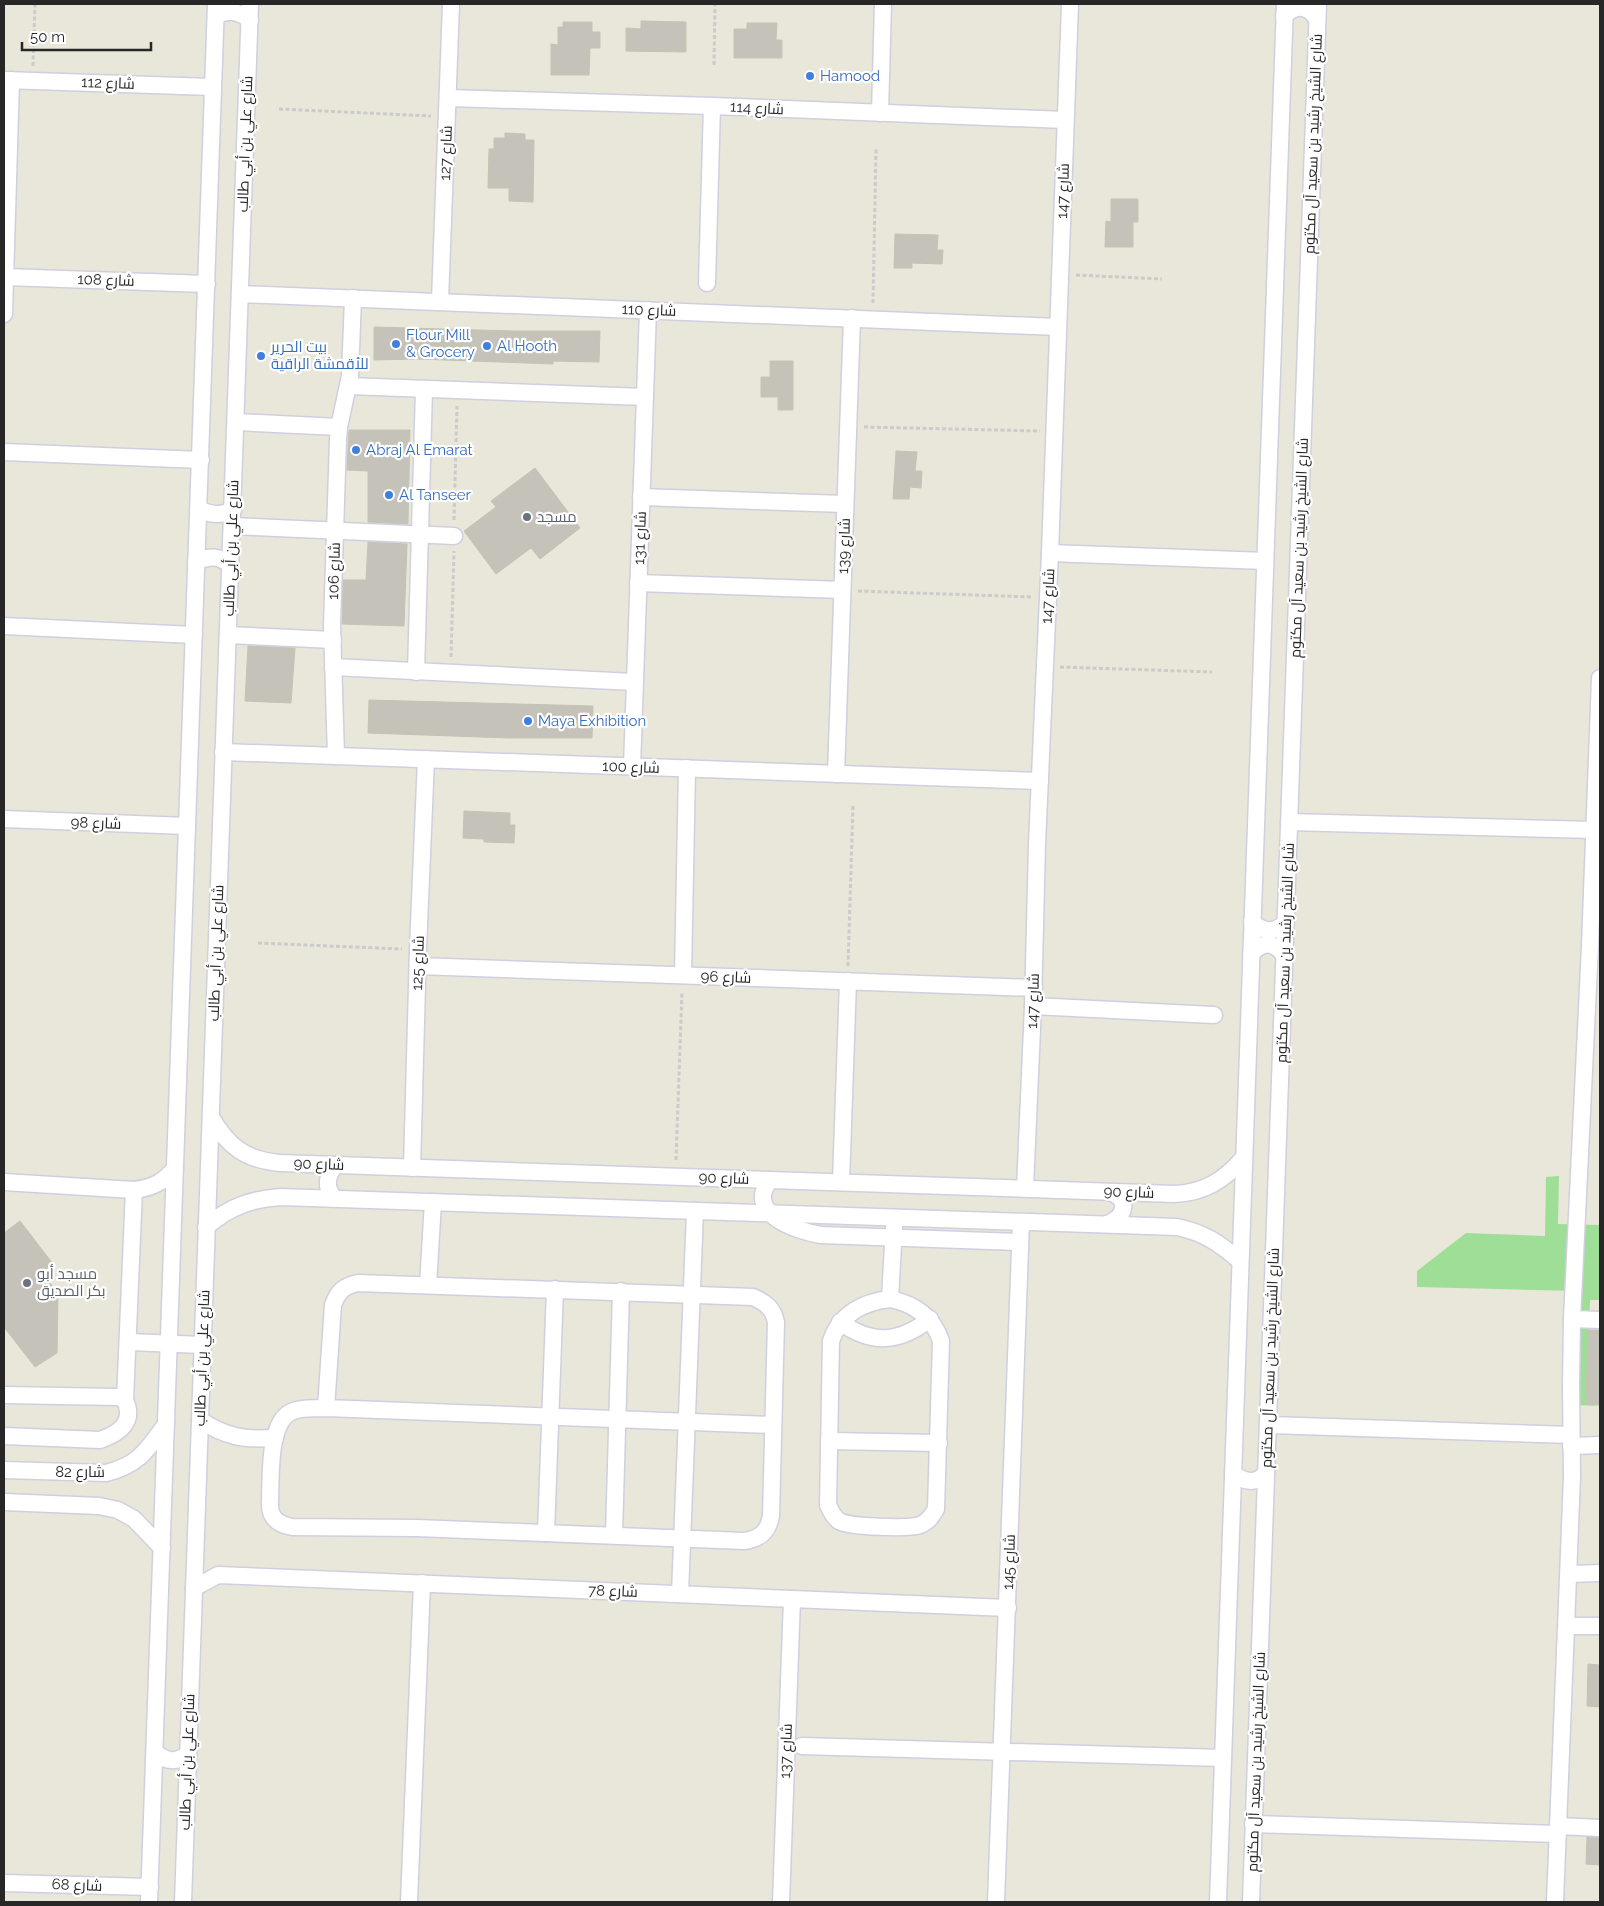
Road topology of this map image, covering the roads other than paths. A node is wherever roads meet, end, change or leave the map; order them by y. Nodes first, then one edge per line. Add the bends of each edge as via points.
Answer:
1 (451, 4) edge
2 (883, 4) edge
3 (1070, 4) edge
4 (216, 10) edge
5 (1285, 10) edge
6 (250, 12) edge
7 (1317, 12) edge
8 (7, 80) edge
9 (212, 87) junction
10 (448, 98) junction
11 (712, 106) junction
12 (880, 113) junction
13 (1065, 120) junction
14 (4, 283) edge
15 (707, 283) dead end
16 (207, 284) junction
17 (240, 294) junction
18 (353, 298) junction
19 (440, 302) junction
20 (648, 310) junction
21 (4, 314) edge
22 (852, 318) junction
23 (1058, 327) junction
24 (348, 386) junction
25 (424, 389) junction
26 (645, 397) junction
27 (236, 422) junction
28 (339, 427) junction
29 (4, 452) edge
30 (201, 460) junction
31 (641, 497) junction
32 (845, 504) junction
33 (199, 509) junction
34 (233, 510) junction
35 (232, 526) junction
36 (336, 531) junction
37 (420, 534) junction
38 (454, 536) dead end
39 (1050, 553) junction
40 (1265, 561) junction
41 (196, 562) junction
42 (231, 565) junction
43 (638, 583) junction
44 (842, 590) junction
45 (4, 626) edge
46 (194, 635) junction
47 (228, 635) junction
48 (333, 640) junction
49 (334, 667) junction
50 (416, 672) junction
51 (1600, 678) edge
52 (634, 682) junction
53 (223, 752) junction
54 (336, 756) junction
55 (426, 759) junction
56 (632, 767) junction
57 (687, 768) junction
58 (836, 774) junction
59 (1040, 781) junction
60 (4, 819) edge
61 (1289, 822) junction
62 (187, 826) junction
63 (1594, 830) junction
64 (1252, 922) junction
65 (1286, 922) junction
66 (1595, 946) edge
67 (1251, 954) junction
68 (1285, 956) junction
69 (418, 966) junction
70 (683, 976) junction
71 (848, 981) junction
72 (1034, 988) junction
73 (1034, 1006) junction
74 (1214, 1015) dead end
75 (211, 1117) junction
76 (1244, 1157) junction
77 (336, 1165) junction
78 (175, 1168) junction
79 (412, 1168) junction
80 (742, 1179) junction
81 (770, 1180) junction
82 (4, 1182) edge
83 (841, 1182) junction
84 (1025, 1188) junction
85 (134, 1190) junction
86 (1110, 1192) junction
87 (334, 1198) junction
88 (432, 1202) junction
89 (695, 1210) junction
90 (745, 1212) junction
91 (769, 1212) junction
92 (895, 1217) junction
93 (1021, 1222) junction
94 (1107, 1224) junction
95 (206, 1227) junction
96 (894, 1238) junction
97 (1020, 1242) junction
98 (1240, 1261) junction
99 (428, 1285) junction
100 (555, 1289) junction
101 (621, 1291) junction
102 (692, 1294) junction
103 (890, 1299) junction
104 (930, 1319) junction
105 (1572, 1319) junction
106 (1600, 1320) edge
107 (840, 1322) junction
108 (129, 1342) junction
109 (169, 1344) junction
110 (202, 1345) junction
111 (4, 1395) edge
112 (125, 1400) junction
113 (326, 1408) junction
114 (550, 1416) junction
115 (618, 1419) junction
116 (200, 1420) junction
117 (687, 1422) junction
118 (166, 1424) junction
119 (773, 1425) junction
120 (1268, 1425) junction
121 (4, 1436) edge
122 (275, 1438) junction
123 (1571, 1440) junction
124 (828, 1441) junction
125 (939, 1443) junction
126 (1600, 1445) edge
127 (4, 1470) edge
128 (1233, 1473) junction
129 (1266, 1473) junction
130 (4, 1502) edge
131 (546, 1533) junction
132 (614, 1535) junction
133 (682, 1538) junction
134 (162, 1548) junction
135 (195, 1560) junction
136 (1600, 1573) edge
137 (1569, 1574) junction
138 (218, 1575) junction
139 (422, 1583) junction
140 (194, 1588) junction
141 (680, 1594) junction
142 (792, 1600) junction
143 (1008, 1608) junction
144 (1567, 1626) junction
145 (1600, 1626) edge
146 (802, 1746) dead end
147 (155, 1752) junction
148 (1002, 1752) junction
149 (188, 1754) junction
150 (1223, 1758) junction
151 (1253, 1824) junction
152 (1600, 1828) edge
153 (1558, 1830) junction
154 (4, 1882) edge
155 (150, 1894) edge
156 (183, 1902) edge
157 (409, 1902) edge
158 (781, 1902) edge
159 (996, 1902) edge
160 (1218, 1902) edge
161 (1251, 1902) edge
162 (1555, 1902) edge

1 - 10 street, شارع 127
2 - 12 street
3 - 13 street, شارع 147
4 - 6 street
4 - 9 street
5 - 7 street via 1298,7
5 - 40 street
6 - 17 street, شارع علي بن أبي طالب
7 - 61 street, شارع الشيخ رشيد بن سعيد آل مكتوم
8 - 9 street, شارع 112
8 - 14 street
9 - 16 street
10 - 11 street, شارع 114
10 - 19 street, شارع 127
11 - 12 street, شارع 114
11 - 15 street
12 - 13 street, شارع 114
13 - 23 street, شارع 147
14 - 16 street, شارع 108
14 - 21 street
16 - 30 street
17 - 18 street, شارع 110
17 - 27 street, شارع علي بن أبي طالب
18 - 19 street, شارع 110
18 - 24 street, شارع 106
19 - 20 street, شارع 110
20 - 22 street, شارع 110
20 - 26 street, شارع 131
22 - 23 street, شارع 110
22 - 32 street, شارع 139
23 - 39 street, شارع 147
24 - 25 street
24 - 28 street, شارع 106
25 - 26 street
25 - 37 street
26 - 31 street, شارع 131
27 - 28 street
27 - 34 street, شارع علي بن أبي طالب
28 - 36 street, شارع 106
29 - 30 street
30 - 33 street
31 - 32 street
31 - 43 street, شارع 131
32 - 44 street, شارع 139
33 - 34 street via 216,515
33 - 41 street
34 - 35 street, شارع علي بن أبي طالب
35 - 36 street
35 - 42 street, شارع علي بن أبي طالب
36 - 37 street
36 - 48 street, شارع 106
37 - 38 street
37 - 50 street
39 - 40 street
39 - 59 street, شارع 147
40 - 64 street
41 - 42 street via 214,557
41 - 46 street
42 - 47 street, شارع علي بن أبي طالب
43 - 44 street
43 - 52 street, شارع 131
44 - 58 street, شارع 139
45 - 46 street
46 - 62 street
47 - 48 street
47 - 53 street, شارع علي بن أبي طالب
48 - 49 street, شارع 106
49 - 50 street
49 - 54 street, شارع 106
50 - 52 street
51 - 63 street
52 - 56 street, شارع 131
53 - 54 street, شارع 100
53 - 75 street, شارع علي بن أبي طالب
54 - 55 street, شارع 100
55 - 56 street, شارع 100
55 - 69 street, شارع 125
56 - 57 street, شارع 100
57 - 58 street, شارع 100
57 - 70 street
58 - 59 street, شارع 100
59 - 72 street, شارع 147
60 - 62 street, شارع 98
61 - 63 street
61 - 65 street, شارع الشيخ رشيد بن سعيد آل مكتوم
62 - 78 street
63 - 66 street
64 - 65 street via 1258,928 1273,931
64 - 67 street
65 - 68 street, شارع الشيخ رشيد بن سعيد آل مكتوم
66 - 105 street
67 - 68 street via 1264,944 1279,949
67 - 76 street
68 - 120 street, شارع الشيخ رشيد بن سعيد آل مكتوم
69 - 70 street, شارع 96
69 - 79 street, شارع 125
70 - 71 street, شارع 96
71 - 72 street, شارع 96
71 - 83 street
72 - 73 street, شارع 147
73 - 74 street
73 - 84 street, شارع 147
75 - 77 street, شارع 90 via 220,1132 246,1155 263,1161
75 - 95 street, شارع علي بن أبي طالب
76 - 86 street, شارع 90 via 1225,1177 1201,1190 1174,1194
76 - 98 street
77 - 79 street, شارع 90
77 - 87 street via 330,1171 327,1185
78 - 85 street via 158,1184
78 - 109 street
79 - 80 street, شارع 90
80 - 81 street, شارع 90
80 - 90 street via 754,1194 752,1204
81 - 83 street, شارع 90
81 - 91 street via 762,1196
82 - 85 street
83 - 84 street, شارع 90
84 - 86 street, شارع 90
85 - 108 street
86 - 94 street via 1118,1194 1124,1208 1121,1216
87 - 88 street
87 - 95 street via 281,1197 248,1201
88 - 89 street
88 - 99 street
89 - 90 street
89 - 102 street
90 - 91 street
91 - 92 street
91 - 96 street via 806,1233
92 - 93 street
92 - 96 street
93 - 94 street
93 - 97 street, شارع 145
94 - 98 street via 1195,1231 1211,1238
95 - 110 street, شارع علي بن أبي طالب
96 - 97 street
96 - 103 street
97 - 143 street, شارع 145
98 - 128 street
99 - 100 street
99 - 113 street via 358,1283 347,1285 337,1293 333,1305
100 - 101 street
100 - 114 street
101 - 102 street
101 - 115 street
102 - 117 street
102 - 119 street via 753,1297 774,1311
103 - 104 street via 912,1306
103 - 107 street via 863,1305
104 - 107 street via 917,1330 886,1339 869,1337
104 - 125 street via 941,1341
105 - 106 street
105 - 123 street
107 - 124 street via 831,1341
108 - 109 street
108 - 112 street
109 - 110 street
109 - 118 street
110 - 116 street, شارع علي بن أبي طالب
111 - 112 street via 118,1397
112 - 121 street via 129,1409 128,1419 112,1436 100,1440
113 - 114 street
113 - 122 street via 292,1412 277,1427
114 - 115 street
114 - 131 street
115 - 117 street
115 - 132 street
116 - 122 street via 233,1436 252,1440
116 - 135 street, شارع علي بن أبي طالب
117 - 119 street
117 - 133 street
118 - 127 street, شارع 82 via 136,1461 122,1469 106,1473
118 - 134 street
119 - 133 street via 769,1526 754,1539 744,1541
120 - 123 street
120 - 129 street, شارع الشيخ رشيد بن سعيد آل مكتوم
122 - 131 street via 270,1511 282,1525
123 - 126 street
123 - 137 street
124 - 125 street
124 - 125 street via 828,1505 832,1515 850,1525 911,1527 931,1518 936,1509
128 - 129 street via 1254,1482
128 - 150 street
129 - 151 street, شارع الشيخ رشيد بن سعيد آل مكتوم
130 - 134 street via 100,1506 118,1510 134,1519
131 - 132 street
132 - 133 street
133 - 141 street
134 - 147 street
135 - 138 street
135 - 140 street, شارع علي بن أبي طالب
136 - 137 street
137 - 144 street
138 - 139 street, شارع 78
138 - 140 street, شارع 78
139 - 141 street, شارع 78
139 - 157 street
140 - 149 street, شارع علي بن أبي طالب
141 - 142 street, شارع 78
142 - 143 street, شارع 78
142 - 158 street, شارع 137
143 - 148 street, شارع 145
144 - 145 street
144 - 153 street
146 - 148 street
147 - 149 street via 174,1761
147 - 155 street
148 - 150 street
148 - 159 street, شارع 145
149 - 156 street, شارع علي بن أبي طالب
150 - 160 street
151 - 153 street
151 - 161 street, شارع الشيخ رشيد بن سعيد آل مكتوم
152 - 153 street
153 - 162 street
154 - 155 street, شارع 68

